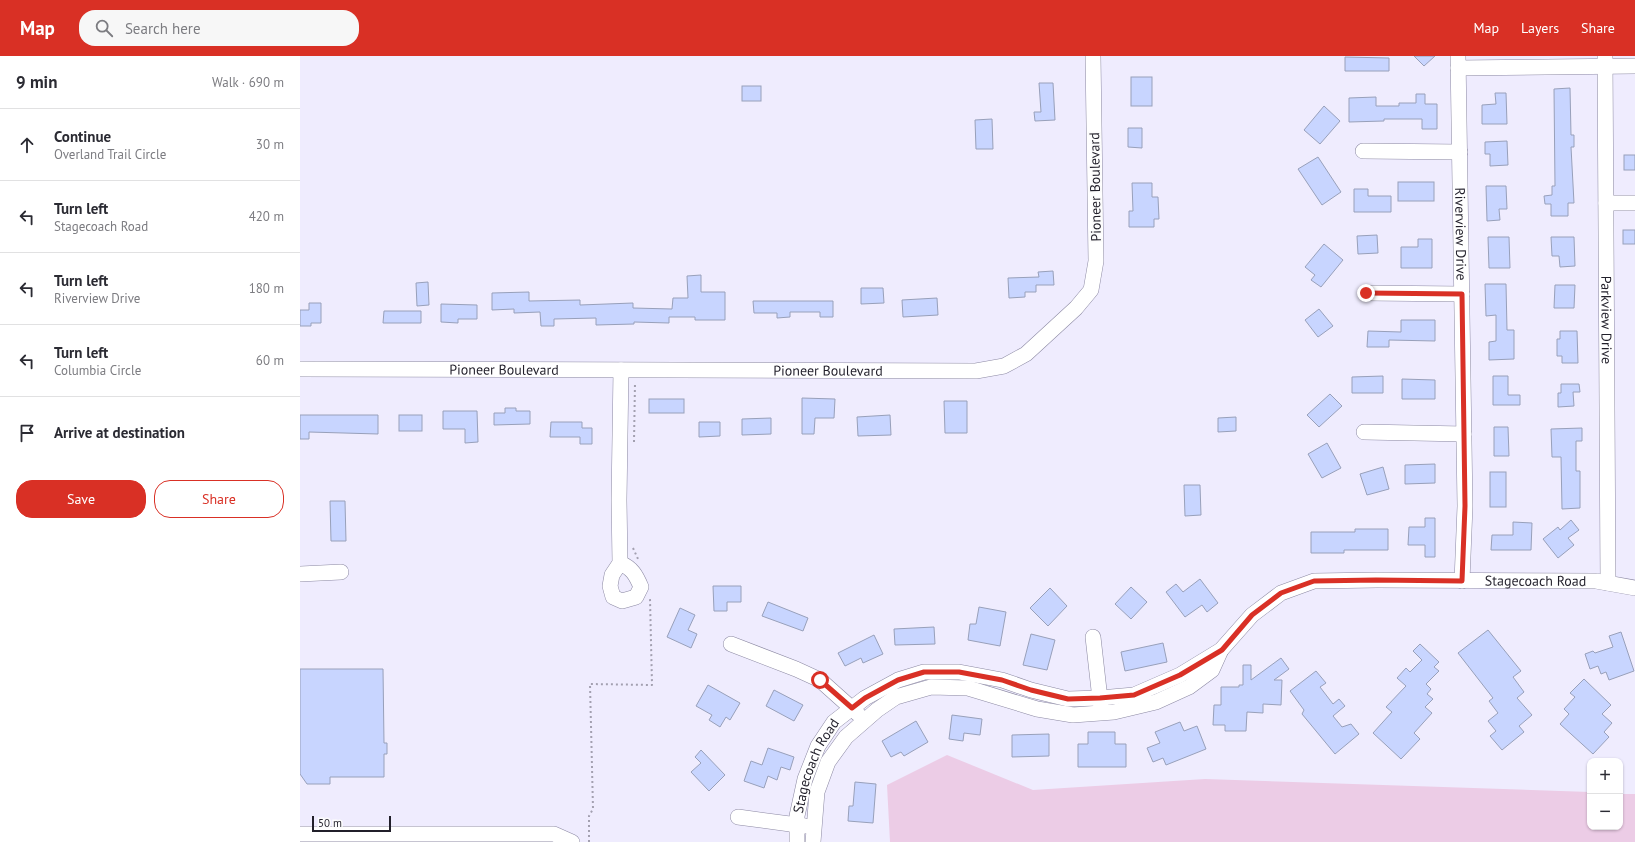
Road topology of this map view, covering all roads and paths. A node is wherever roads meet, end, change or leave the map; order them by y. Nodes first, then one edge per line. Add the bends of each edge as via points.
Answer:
1 (1093, 56) edge
2 (1605, 61) edge
3 (1458, 62) edge
4 (1635, 66) edge
5 (1364, 151) dead end
6 (1460, 152) junction
7 (1606, 203) junction
8 (1635, 203) edge
9 (1366, 293) dead end
10 (1462, 294) junction
11 (300, 369) edge
12 (621, 370) junction
13 (1364, 432) dead end
14 (1464, 434) junction
15 (620, 563) dead end
16 (341, 572) dead end
17 (300, 574) edge
18 (1462, 581) junction
19 (1608, 583) junction
20 (1635, 588) edge
21 (1093, 637) dead end
22 (732, 644) dead end
23 (1100, 706) junction
24 (852, 708) junction
25 (865, 720) junction
26 (738, 817) dead end
27 (797, 825) junction
28 (814, 826) junction
29 (300, 834) edge
30 (572, 842) edge
31 (797, 842) edge
32 (813, 842) edge

1 - 12 street, Pioneer Boulevard via 1096,261 1091,290 1076,308 1026,354 1004,366 976,371
2 - 3 street
2 - 4 street
2 - 7 street, Parkview Drive
3 - 6 street, Riverview Drive
5 - 6 street
6 - 10 street, Riverview Drive
7 - 8 street
7 - 19 street, Parkview Drive
9 - 10 street
10 - 14 street, Riverview Drive
11 - 12 street, Pioneer Boulevard
12 - 15 street
13 - 14 street
14 - 18 street, Riverview Drive
16 - 17 street
18 - 19 street, Stagecoach Road
18 - 23 street, Stagecoach Road via 1314,581 1281,593 1252,615 1222,650 1212,670 1189,687 1156,702 1114,712
19 - 20 street, Stagecoach Road
21 - 23 street
22 - 24 street via 796,668 820,680
23 - 24 street, Stagecoach Road via 1031,690 1002,680 959,672 924,672 898,680
23 - 25 street, Stagecoach Road via 1073,715 1037,709 968,688 931,687 896,697
24 - 25 street
24 - 27 street, Stagecoach Road via 834,722 818,746 805,779
25 - 28 street, Stagecoach Road via 846,737 828,762 817,792
26 - 27 street
27 - 28 street
27 - 31 street, Stagecoach Road
28 - 32 street, Stagecoach Road
29 - 30 street via 554,834

